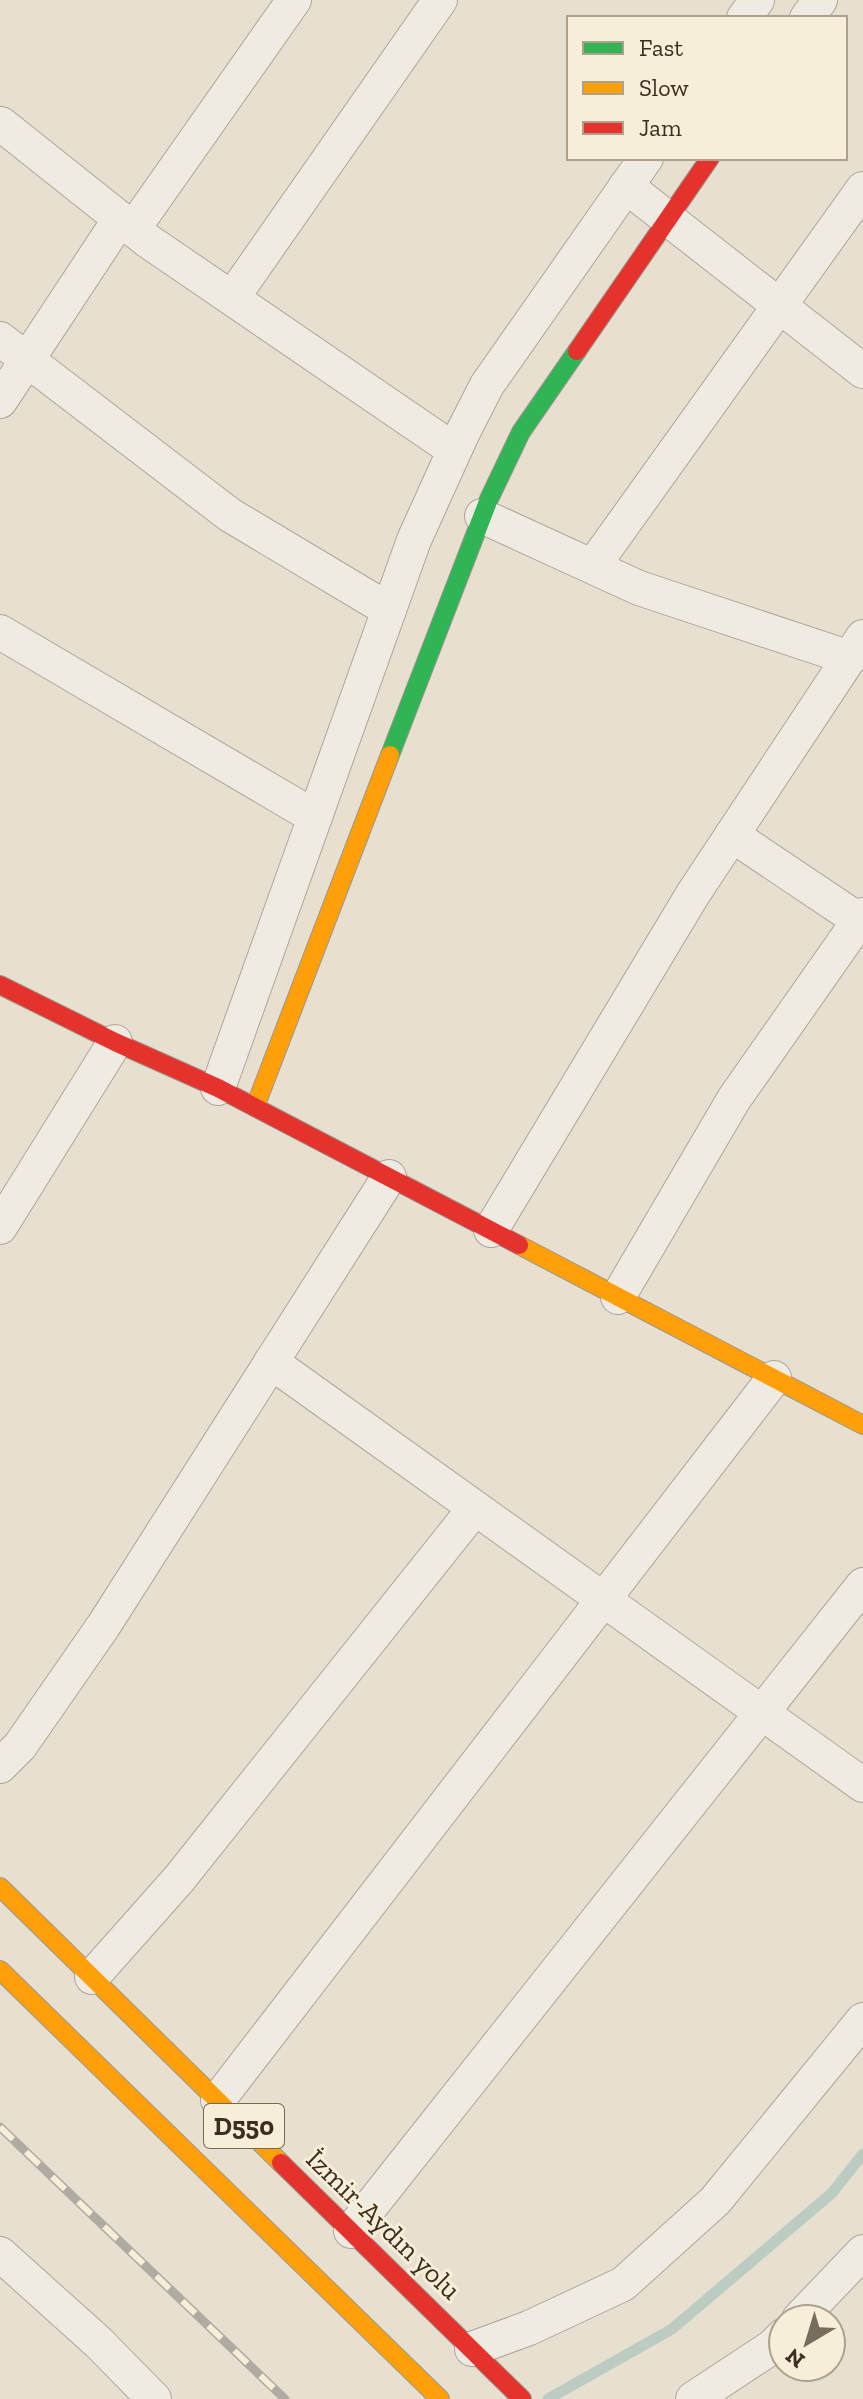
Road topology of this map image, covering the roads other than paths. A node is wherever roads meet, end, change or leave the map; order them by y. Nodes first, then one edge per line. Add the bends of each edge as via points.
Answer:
1 (294, 0) edge
2 (440, 0) edge
3 (1, 124) edge
4 (645, 160) edge
5 (709, 160) edge
6 (626, 186) junction
7 (863, 189) edge
8 (668, 219) junction
9 (127, 224) junction
10 (232, 298) junction
11 (779, 306) junction
12 (0, 339) edge
13 (27, 360) junction
14 (863, 371) edge
15 (0, 401) edge
16 (454, 450) junction
17 (482, 516) junction
18 (593, 566) junction
19 (389, 610) junction
20 (0, 632) edge
21 (856, 648) edge
22 (315, 817) junction
23 (732, 835) junction
24 (862, 919) edge
25 (0, 985) edge
26 (115, 1042) junction
27 (218, 1088) junction
28 (255, 1107) junction
29 (389, 1177) junction
30 (0, 1227) edge
31 (491, 1230) junction
32 (618, 1297) junction
33 (271, 1362) junction
34 (774, 1378) junction
35 (858, 1411) edge
36 (475, 1508) junction
37 (863, 1585) edge
38 (604, 1599) junction
39 (762, 1713) junction
40 (0, 1766) edge
41 (863, 1785) edge
42 (0, 1887) edge
43 (0, 1970) edge
44 (92, 1977) junction
45 (863, 2020) edge
46 (218, 2100) junction
47 (351, 2231) junction
48 (863, 2252) edge
49 (0, 2254) edge
50 (814, 2303) edge
51 (767, 2350) edge
52 (480, 2357) junction
53 (434, 2393) edge
54 (154, 2399) edge
55 (522, 2399) edge
56 (693, 2399) edge

1 - 9 street
2 - 10 street
3 - 9 street
4 - 6 street
5 - 8 main road
6 - 8 street
6 - 16 street via 487,385
7 - 11 street
8 - 11 street
8 - 17 main road via 521,432
9 - 10 street
9 - 13 street
10 - 16 street
11 - 14 street
11 - 18 street
12 - 13 street
13 - 15 street
13 - 19 street via 230,515
16 - 19 street
17 - 18 street
17 - 28 main road
18 - 21 street via 639,588
19 - 22 street
20 - 22 street
21 - 23 street
22 - 27 street
23 - 24 street
23 - 31 street
24 - 32 street via 734,1099
25 - 26 main road
26 - 27 main road
26 - 30 street
27 - 28 main road
28 - 29 main road
29 - 31 main road
29 - 33 street
31 - 32 main road
32 - 34 main road
33 - 36 street
33 - 40 street via 104,1625 20,1746
34 - 35 main road
34 - 38 street
36 - 38 street
36 - 44 street via 179,1879
37 - 39 street
38 - 39 street
38 - 46 street
39 - 41 street
39 - 47 street
42 - 44 main road, İzmir-Aydın yolu / D550
43 - 53 main road, D550
44 - 46 main road, İzmir-Aydın yolu / D550
45 - 52 street via 715,2201 623,2284
46 - 47 main road, İzmir-Aydın yolu / D550
47 - 52 main road, İzmir-Aydın yolu / D550
48 - 50 street
49 - 54 street
51 - 56 street
52 - 55 main road, İzmir-Aydın yolu / D550

